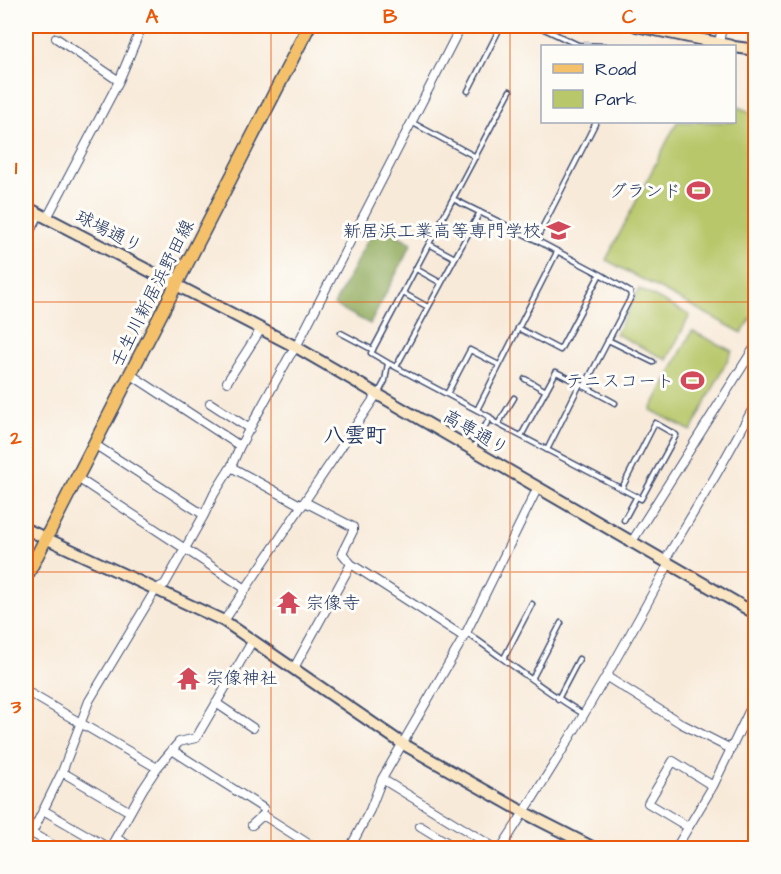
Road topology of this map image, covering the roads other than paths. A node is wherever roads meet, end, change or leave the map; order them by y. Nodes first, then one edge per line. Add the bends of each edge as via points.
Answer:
1 (142, 26) edge
2 (309, 26) edge
3 (461, 26) edge
4 (501, 26) edge
5 (538, 26) edge
6 (636, 26) edge
7 (722, 26) edge
8 (56, 38) dead end
9 (719, 44) junction
10 (578, 45) edge
11 (724, 45) edge
12 (736, 47) edge
13 (756, 50) edge
14 (119, 81) junction
15 (468, 91) dead end
16 (510, 91) dead end
17 (412, 122) junction
18 (595, 123) edge
19 (476, 157) junction
20 (453, 199) junction
21 (26, 207) edge
22 (480, 212) junction
23 (43, 216) junction
24 (26, 239) edge
25 (536, 240) junction
26 (429, 244) junction
27 (557, 252) junction
28 (455, 258) junction
29 (416, 269) junction
30 (600, 274) junction
31 (441, 283) junction
32 (177, 284) junction
33 (403, 293) junction
34 (428, 307) junction
35 (518, 328) junction
36 (261, 329) junction
37 (341, 333) dead end
38 (609, 340) junction
39 (756, 345) edge
40 (296, 347) junction
41 (373, 350) junction
42 (652, 362) dead end
43 (388, 363) junction
44 (500, 365) junction
45 (396, 367) junction
46 (130, 374) junction
47 (525, 379) dead end
48 (227, 382) dead end
49 (582, 386) junction
50 (546, 390) junction
51 (377, 394) junction
52 (447, 394) junction
53 (514, 398) dead end
54 (210, 403) dead end
55 (615, 403) dead end
56 (756, 404) edge
57 (477, 410) junction
58 (753, 415) edge
59 (490, 417) junction
60 (498, 424) junction
61 (250, 429) junction
62 (521, 436) junction
63 (94, 444) junction
64 (240, 446) junction
65 (473, 450) junction
66 (547, 450) junction
67 (231, 467) junction
68 (76, 477) junction
69 (538, 487) junction
70 (622, 488) junction
71 (637, 496) junction
72 (303, 504) junction
73 (204, 515) junction
74 (624, 520) dead end
75 (26, 529) edge
76 (46, 538) junction
77 (631, 543) junction
78 (185, 548) junction
79 (351, 564) junction
80 (668, 565) junction
81 (26, 577) edge
82 (156, 589) junction
83 (246, 589) junction
84 (532, 604) dead end
85 (756, 614) edge
86 (224, 621) junction
87 (561, 623) dead end
88 (466, 635) junction
89 (253, 640) junction
90 (504, 658) junction
91 (579, 659) dead end
92 (294, 668) junction
93 (607, 677) junction
94 (532, 679) junction
95 (26, 691) edge
96 (756, 697) edge
97 (558, 699) junction
98 (216, 703) junction
99 (585, 715) junction
100 (81, 723) junction
101 (253, 728) dead end
102 (403, 744) junction
103 (731, 749) junction
104 (172, 750) junction
105 (157, 768) junction
106 (62, 772) junction
107 (382, 779) junction
108 (713, 786) junction
109 (263, 808) dead end
110 (43, 810) junction
111 (130, 813) junction
112 (525, 813) junction
113 (252, 825) dead end
114 (420, 826) dead end
115 (688, 826) junction
116 (29, 832) edge
117 (116, 838) junction
118 (58, 849) edge
119 (110, 849) edge
120 (133, 849) edge
121 (315, 849) edge
122 (350, 849) edge
123 (456, 849) edge
124 (495, 849) edge
125 (501, 849) edge
126 (594, 849) edge
127 (676, 849) edge

1 - 14 street
2 - 32 main road, 壬生川新居浜野田線
3 - 17 street
4 - 15 lane
5 - 10 lane
6 - 9 street
7 - 9 street
8 - 14 street
9 - 11 street
12 - 13 street
14 - 23 street
16 - 19 lane
17 - 19 lane
17 - 40 street
18 - 25 lane
19 - 20 lane
20 - 22 lane
20 - 26 lane
21 - 23 street, 球場通り
22 - 25 lane
22 - 28 lane
23 - 24 street
23 - 32 street, 球場通り
25 - 27 lane
26 - 28 lane
26 - 29 lane
27 - 30 lane
27 - 35 lane
28 - 31 lane
29 - 31 lane
29 - 33 lane
30 - 35 lane via 560,350
30 - 38 lane via 630,292 631,297
31 - 34 lane
32 - 36 street, 高専通り
32 - 46 main road, 壬生川新居浜野田線
33 - 34 lane
33 - 41 lane
34 - 45 lane
35 - 44 lane
36 - 40 street, 高専通り
36 - 48 street
37 - 41 lane
38 - 42 lane
38 - 49 lane
39 - 77 street
40 - 51 street, 高専通り
40 - 61 street
41 - 43 lane via 371,353
43 - 45 lane
43 - 51 lane via 385,381
44 - 52 lane via 470,350
44 - 57 lane
45 - 52 lane
46 - 63 main road, 壬生川新居浜野田線
46 - 64 street
47 - 50 lane
49 - 50 lane via 556,372
49 - 55 lane
49 - 66 lane
50 - 62 lane
51 - 65 street, 高専通り
51 - 72 street
52 - 57 lane
53 - 60 lane
54 - 61 street
56 - 58 street
57 - 59 lane
58 - 80 street via 667,557
59 - 60 lane
59 - 65 lane
60 - 62 lane
61 - 64 street
62 - 66 lane
63 - 68 main road, 壬生川新居浜野田線
63 - 73 street
64 - 67 street
65 - 69 street, 高専通り
66 - 70 lane
67 - 72 street
67 - 73 street
68 - 76 main road, 壬生川新居浜野田線
68 - 78 street
69 - 77 street, 高専通り
69 - 88 street
70 - 71 lane
70 - 71 lane via 655,423 676,435 641,499
71 - 74 lane
72 - 79 street via 353,527 342,554
72 - 83 street
73 - 78 street
75 - 76 street
76 - 81 main road, 壬生川新居浜野田線
76 - 82 street
77 - 80 street, 高専通り
78 - 82 street via 165,584
78 - 83 street
79 - 88 street
79 - 92 street
80 - 85 street, 高専通り
80 - 93 street
82 - 86 street
82 - 100 street via 89,702
83 - 86 street
84 - 90 lane
86 - 89 street
87 - 94 lane
88 - 90 lane
88 - 102 street
89 - 92 street
89 - 98 street
90 - 94 lane
91 - 97 lane
92 - 102 street
93 - 99 street
93 - 103 street
94 - 97 lane
95 - 100 street
96 - 103 street
97 - 99 lane
98 - 101 street
98 - 104 street via 196,738 179,742
99 - 112 street
100 - 105 street
100 - 106 street
102 - 107 street
102 - 112 street
103 - 108 street
104 - 105 street
104 - 109 street
105 - 111 street
106 - 110 street
106 - 111 street
107 - 122 street
107 - 124 street
108 - 115 street
108 - 115 street via 673,761 668,769 648,803
110 - 116 street
110 - 119 street
111 - 117 street
112 - 125 street
112 - 126 street
113 - 121 street via 263,815
114 - 123 street
115 - 127 street
116 - 118 street
117 - 119 street
117 - 120 street

